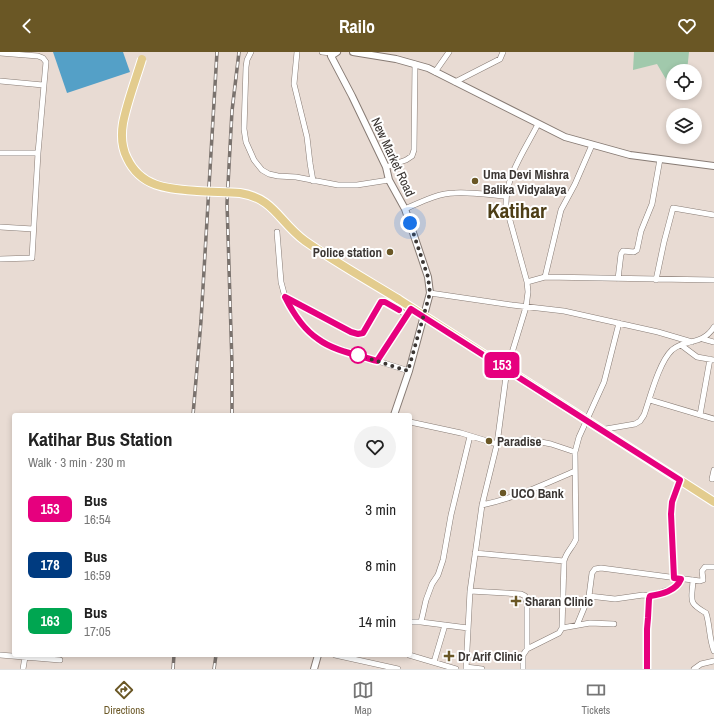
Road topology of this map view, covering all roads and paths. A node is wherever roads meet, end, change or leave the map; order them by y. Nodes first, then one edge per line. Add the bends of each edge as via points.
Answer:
1 (251, 52) edge
2 (297, 52) edge
3 (322, 52) edge
4 (353, 52) edge
5 (449, 52) edge
6 (503, 52) edge
7 (0, 53) edge
8 (333, 53) edge
9 (142, 55) edge
10 (415, 64) junction
11 (435, 72) junction
12 (0, 81) edge
13 (455, 82) junction
14 (43, 85) junction
15 (538, 124) junction
16 (592, 145) junction
17 (0, 153) edge
18 (38, 153) junction
19 (660, 159) junction
20 (714, 166) edge
21 (386, 167) junction
22 (389, 180) junction
23 (313, 181) junction
24 (505, 196) junction
25 (405, 209) junction
26 (714, 215) edge
27 (0, 227) edge
28 (33, 229) junction
29 (277, 232) dead end
30 (0, 259) edge
31 (545, 277) junction
32 (618, 279) junction
33 (656, 280) junction
34 (714, 280) edge
35 (527, 282) junction
36 (430, 293) junction
37 (285, 297) junction
38 (526, 307) junction
39 (409, 312) junction
40 (423, 315) junction
41 (619, 323) junction
42 (714, 327) edge
43 (703, 339) junction
44 (692, 342) junction
45 (714, 342) edge
46 (680, 345) junction
47 (712, 360) edge
48 (377, 361) junction
49 (507, 368) junction
50 (408, 371) junction
51 (650, 400) junction
52 (395, 413) edge
53 (700, 415) junction
54 (714, 419) edge
55 (586, 421) junction
56 (412, 422) edge
57 (600, 430) junction
58 (470, 436) junction
59 (497, 442) junction
60 (575, 452) junction
61 (714, 470) edge
62 (576, 471) junction
63 (712, 479) dead end
64 (680, 480) junction
65 (714, 502) edge
66 (482, 505) junction
67 (475, 553) junction
68 (564, 561) junction
69 (714, 567) edge
70 (674, 578) junction
71 (681, 579) junction
72 (693, 580) junction
73 (470, 591) junction
74 (589, 596) junction
75 (650, 596) junction
76 (412, 622) edge
77 (421, 622) junction
78 (614, 624) dead end
79 (445, 625) junction
80 (577, 625) junction
81 (468, 628) junction
82 (562, 628) junction
83 (527, 649) junction
84 (714, 651) edge
85 (0, 655) edge
86 (12, 656) edge
87 (412, 656) edge
88 (25, 657) joint
89 (317, 657) edge
90 (344, 657) edge
91 (60, 660) dead end
92 (714, 661) edge
93 (434, 662) junction
94 (466, 668) edge
95 (24, 669) edge
96 (314, 669) edge
97 (398, 669) edge
98 (456, 669) edge
99 (482, 669) edge
100 (523, 669) edge
101 (647, 669) edge
102 (694, 669) edge

1 - 23 street via 246,67 244,129 249,151 262,170 269,174 296,176
2 - 23 street via 294,84 308,137
3 - 8 street
4 - 10 street
5 - 11 street
6 - 13 street via 500,59
7 - 14 street via 43,58 46,62
8 - 21 street, New Market Road
9 - 39 highway, bridge via 122,134 126,156 141,177 172,190 240,193 261,199 306,241 398,299
10 - 11 street
10 - 21 street via 414,150 412,156 406,160
11 - 13 street
12 - 14 street
13 - 15 street
14 - 18 street
15 - 16 street
15 - 24 street via 512,173
16 - 19 street via 630,155
16 - 31 street via 561,210
17 - 18 street
18 - 28 street
19 - 20 street
19 - 32 street via 652,204 641,231 637,250 623,251 621,254
21 - 22 street, New Market Road
22 - 23 street via 347,186
22 - 25 street, New Market Road
24 - 25 street via 455,193 431,198
24 - 35 street
25 - 36 street, New Market Road via 428,277
26 - 33 street via 673,208
27 - 28 street
28 - 30 street via 32,258
29 - 37 street via 281,282
31 - 32 street
31 - 35 street
32 - 33 street
33 - 34 street
35 - 38 street
36 - 38 street
36 - 40 street, New Market Road
37 - 39 street via 358,334 363,333 381,302
37 - 48 street via 292,312 318,339 331,346
38 - 41 street via 564,311
38 - 49 street
39 - 40 highway
39 - 48 street
40 - 49 highway
40 - 50 street, New Market Road
41 - 44 street
41 - 55 street via 604,382
42 - 43 street
43 - 44 street
43 - 45 street
44 - 46 street
46 - 47 street via 697,357
46 - 51 street via 666,358
47 - 53 street
48 - 50 street
49 - 55 highway
49 - 59 street
50 - 52 street, New Market Road
51 - 53 street
51 - 57 street via 640,421
53 - 54 street
55 - 57 highway
55 - 60 street
56 - 58 street
57 - 64 highway
58 - 59 street
58 - 77 street via 443,560 426,600
59 - 60 street via 530,440
59 - 66 street
60 - 62 street
61 - 63 street
62 - 66 street via 523,494
62 - 68 street via 576,539
64 - 65 highway
64 - 70 street via 672,502 671,514
66 - 67 street
67 - 68 street
67 - 73 street
68 - 82 street
69 - 72 street via 705,567 702,571 703,580
70 - 71 street
70 - 74 street via 595,569 592,573
71 - 72 street
71 - 75 street via 672,590
72 - 84 street via 692,602 706,613
73 - 81 street
73 - 83 street via 525,596
74 - 75 street via 615,599
74 - 80 street
75 - 101 street
76 - 77 street
77 - 79 street
78 - 80 street
79 - 81 street
79 - 93 street
80 - 82 street
81 - 94 street
82 - 83 street via 559,633
83 - 100 street via 523,656
85 - 86 street
87 - 93 street
88 - 91 street
88 - 95 street
89 - 96 street
90 - 97 street
92 - 102 street
93 - 98 street
94 - 99 street

